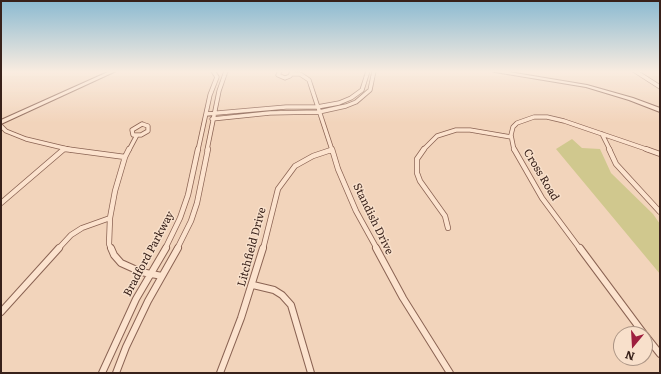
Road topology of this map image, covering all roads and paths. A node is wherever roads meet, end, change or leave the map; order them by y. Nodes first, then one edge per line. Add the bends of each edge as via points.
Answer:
1 (75, 88) edge
2 (213, 88) edge
3 (220, 88) edge
4 (312, 88) edge
5 (361, 88) edge
6 (371, 88) edge
7 (595, 88) edge
8 (318, 110) junction
9 (660, 110) edge
10 (214, 113) junction
11 (206, 114) junction
12 (213, 119) junction
13 (205, 120) junction
14 (1, 122) edge
15 (1, 126) edge
16 (602, 134) junction
17 (137, 135) dead end
18 (511, 137) junction
19 (64, 149) junction
20 (331, 150) junction
21 (660, 154) edge
22 (125, 157) junction
23 (1, 203) edge
24 (660, 212) edge
25 (110, 218) junction
26 (448, 228) dead end
27 (151, 274) junction
28 (162, 276) junction
29 (253, 285) junction
30 (1, 312) edge
31 (639, 326) edge
32 (653, 345) edge
33 (660, 354) edge
34 (102, 373) edge
35 (116, 373) edge
36 (220, 373) edge
37 (311, 373) edge
38 (450, 373) edge

1 - 14 street
2 - 11 street, Bradford Parkway
3 - 10 street, Bradford Parkway
4 - 8 street, Standish Drive
5 - 8 street via 357,94
6 - 8 street via 356,102
7 - 9 street
8 - 10 street via 286,107
8 - 12 street
8 - 20 street, Standish Drive
10 - 11 street
10 - 12 street, Bradford Parkway
11 - 13 street, Bradford Parkway
12 - 13 street
12 - 28 street, Bradford Parkway via 197,203 182,241
13 - 27 street, Bradford Parkway via 188,196 168,244
15 - 19 street via 6,131 26,139
16 - 18 street via 564,121 541,117 517,123 513,127
16 - 21 street
16 - 24 street via 616,164
17 - 22 street
18 - 26 street via 470,130 446,132 437,136 417,158 420,181 446,216
18 - 31 street, Cross Road via 518,158 542,198
19 - 22 street
19 - 23 street
20 - 29 street, Litchfield Drive via 295,166 278,189
20 - 38 street, Standish Drive via 375,249
22 - 25 street
25 - 27 street via 108,237 114,255 121,263
25 - 30 street via 82,228 71,235
27 - 28 street
27 - 34 street, Bradford Parkway via 117,337
28 - 35 street, Bradford Parkway via 126,347
29 - 36 street, Litchfield Drive
29 - 37 street via 274,290 291,305
32 - 33 street, Cross Road

